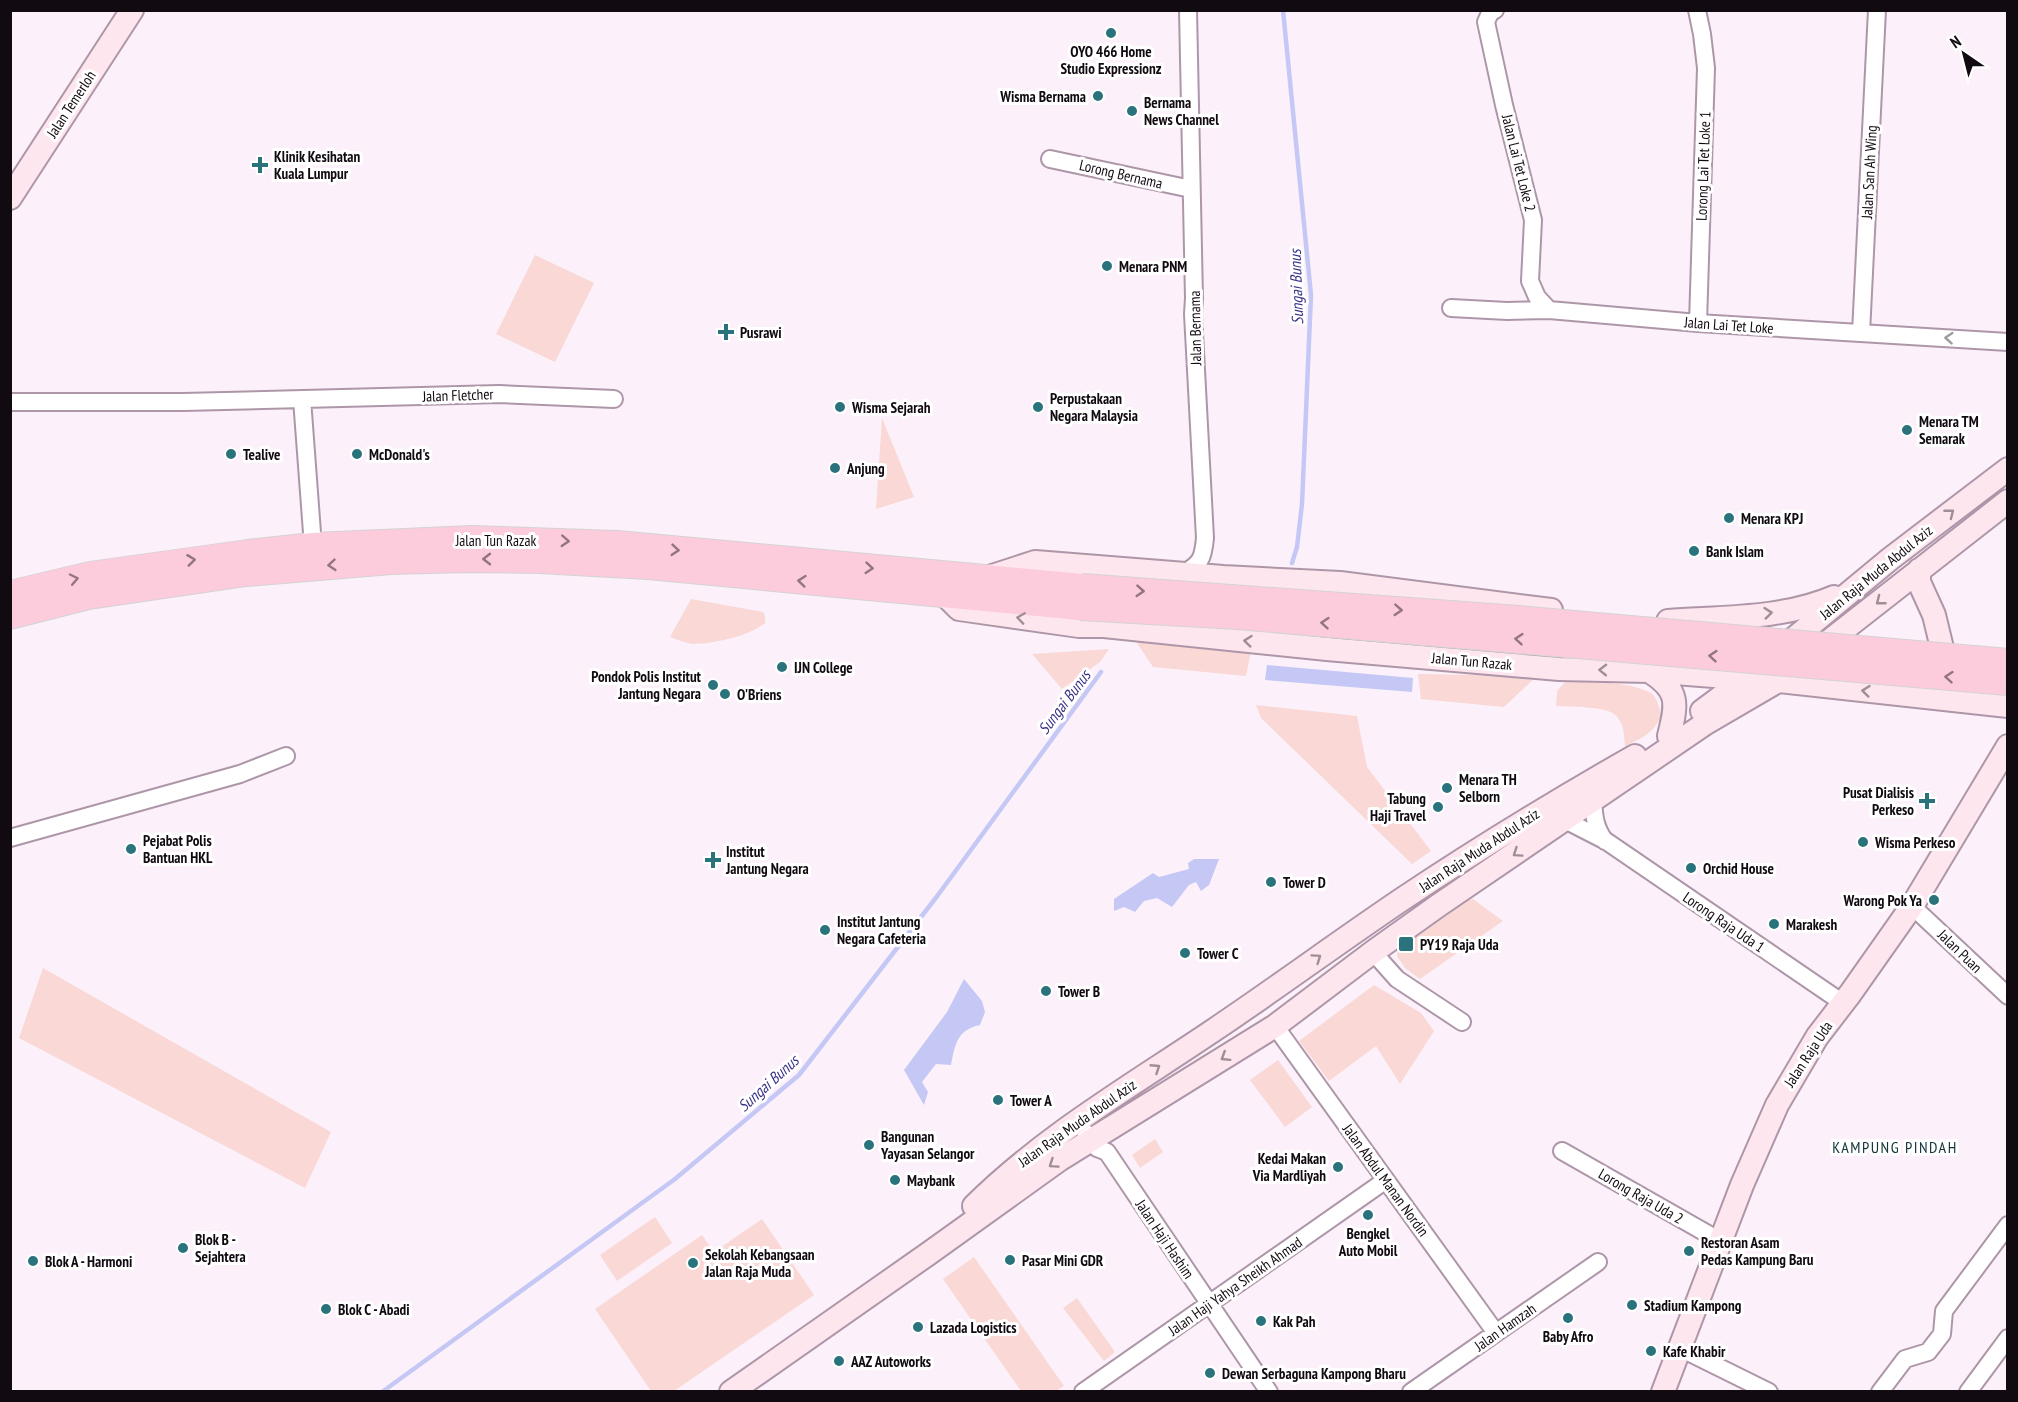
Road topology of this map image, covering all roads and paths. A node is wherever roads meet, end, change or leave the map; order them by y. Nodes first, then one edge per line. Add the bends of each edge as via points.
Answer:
1 (132, 10) edge
2 (1188, 10) edge
3 (1697, 10) edge
4 (1877, 10) edge
5 (1492, 12) edge
6 (1050, 159) dead end
7 (1191, 189) junction
8 (10, 198) edge
9 (1451, 308) dead end
10 (1549, 310) junction
11 (1698, 323) junction
12 (1861, 333) junction
13 (2007, 342) edge
14 (302, 399) junction
15 (614, 399) dead end
16 (10, 402) edge
17 (2007, 469) edge
18 (2007, 501) edge
19 (1205, 538) junction
20 (313, 546) junction
21 (1919, 570) junction
22 (1183, 574) junction
23 (1223, 577) junction
24 (984, 578) junction
25 (1854, 588) junction
26 (10, 594) edge
27 (944, 594) junction
28 (1081, 597) junction
29 (1551, 610) junction
30 (10, 616) edge
31 (1668, 621) junction
32 (1797, 636) junction
33 (1833, 638) junction
34 (1942, 648) junction
35 (2007, 654) edge
36 (2007, 662) edge
37 (1530, 666) junction
38 (1649, 671) junction
39 (1745, 679) junction
40 (1778, 681) junction
41 (2007, 682) edge
42 (2007, 706) edge
43 (1669, 736) junction
44 (2007, 746) edge
45 (286, 756) dead end
46 (1593, 800) junction
47 (1559, 811) junction
48 (10, 838) edge
49 (1606, 841) junction
50 (1912, 906) junction
51 (1373, 952) junction
52 (2007, 996) edge
53 (1843, 1003) junction
54 (1462, 1022) dead end
55 (1275, 1026) junction
56 (1084, 1116) junction
57 (1100, 1141) junction
58 (1562, 1151) dead end
59 (1386, 1180) junction
60 (2007, 1225) edge
61 (956, 1234) junction
62 (1720, 1241) junction
63 (1598, 1262) dead end
64 (1209, 1304) junction
65 (1496, 1333) junction
66 (2007, 1338) edge
67 (1680, 1348) junction
68 (741, 1390) edge
69 (1083, 1392) edge
70 (1269, 1392) edge
71 (1411, 1392) edge
72 (1663, 1392) edge
73 (1769, 1392) edge
74 (1880, 1392) edge
75 (1968, 1392) edge

1 - 8 main road, Jalan Temerloh
2 - 7 street, Jalan Bernama
3 - 11 street, Lorong Lai Tet Loke 1 via 1706,68
4 - 12 street, Jalan San Ah Wing
5 - 10 street, Jalan Lai Tet Loke 2 via 1486,22 1533,220 1530,281
6 - 7 street, Lorong Bernama
7 - 19 street, Jalan Bernama via 1193,326
9 - 10 street, Jalan Lai Tet Loke
10 - 11 street, Jalan Lai Tet Loke
11 - 12 street, Jalan Lai Tet Loke
13 -> 12 street, Jalan Lai Tet Loke
14 - 15 street, Jalan Fletcher via 499,394
14 - 16 street, Jalan Fletcher
14 - 20 street
25 -> 17 main road, Jalan Raja Muda Abdul Aziz
18 - 21 main road, Jalan Raja Muda Abdul Aziz
19 - 22 street, Jalan Bernama via 1202,559
19 - 23 street, Jalan Bernama
20 -> 24 main road, Jalan Tun Razak via 538,540
26 -> 20 main road, Jalan Tun Razak via 133,568
21 -> 33 main road, Jalan Raja Muda Abdul Aziz
21 - 34 main road via 1919,582 1934,615
22 - 23 main road, Jalan Tun Razak
22 - 24 main road, Jalan Tun Razak via 1035,562
23 - 29 main road, Jalan Tun Razak via 1340,583
24 - 28 main road, Jalan Tun Razak
31 -> 25 main road via 1810,607
25 - 32 main road, Jalan Raja Muda Abdul Aziz
27 - 28 main road, Jalan Tun Razak
27 -> 30 main road, Jalan Tun Razak via 612,563 447,560 246,573 89,596
37 -> 27 main road, Jalan Tun Razak via 1079,626 959,609
28 -> 36 main road, Jalan Tun Razak, bridge via 1519,619
41 -> 28 main road, Jalan Tun Razak, bridge via 1237,616
29 - 31 main road, Jalan Tun Razak
29 - 37 main road via 1565,620 1572,641 1566,653 1555,660
31 - 32 main road, Jalan Tun Razak
32 - 33 main road, Jalan Tun Razak
32 - 39 main road, Jalan Raja Muda Abdul Aziz
33 - 34 main road, Jalan Tun Razak
33 - 40 main road, Jalan Raja Muda Abdul Aziz
34 - 35 main road, Jalan Tun Razak
38 -> 37 main road, Jalan Tun Razak
38 - 39 main road, Jalan Tun Razak
38 - 43 main road via 1669,686 1674,698 1676,707
39 - 40 main road, Jalan Tun Razak
39 - 43 main road, Jalan Raja Muda Abdul Aziz
42 -> 40 main road, Jalan Tun Razak
40 - 46 main road, Jalan Raja Muda Abdul Aziz via 1706,723
43 - 47 main road, Jalan Raja Muda Abdul Aziz
44 - 50 main road, Jalan Raja Uda
45 - 48 street via 240,774
46 - 47 main road, Jalan Raja Muda Abdul Aziz
46 - 49 street via 1594,819
47 - 49 street, Lorong Raja Uda 1
47 -> 51 main road, Jalan Raja Muda Abdul Aziz
56 -> 47 main road, Jalan Raja Muda Abdul Aziz via 1404,898
49 - 53 street, Lorong Raja Uda 1
50 - 52 street, Jalan Puan
50 - 53 main road, Jalan Raja Uda
51 - 54 street via 1397,979
51 - 55 main road, Jalan Raja Muda Abdul Aziz
53 - 62 main road, Jalan Raja Uda via 1817,1037 1777,1105
55 -> 57 main road, Jalan Raja Muda Abdul Aziz
55 - 59 street, Jalan Abdul Manan Nordin
56 - 57 street, Jalan Haji Hashim
56 - 61 main road, Jalan Raja Muda Abdul Aziz via 1013,1168 963,1217
57 -> 61 main road, Jalan Raja Muda Abdul Aziz via 1016,1189
57 - 64 street, Jalan Haji Hashim
58 - 62 street, Lorong Raja Uda 2
59 - 64 street, Jalan Haji Yahya Sheikh Ahmad
59 - 65 street, Jalan Abdul Manan Nordin
60 - 74 street via 1944,1311 1942,1334 1928,1352 1905,1359
61 - 68 main road, Jalan Raja Muda Abdul Aziz
62 - 67 main road, Jalan Raja Uda
63 - 65 street, Jalan Hamzah
64 - 69 street, Jalan Haji Yahya Sheikh Ahmad
64 - 70 street, Jalan Haji Hashim
65 - 71 street, Jalan Hamzah
66 - 75 street
67 - 72 main road, Jalan Raja Uda
67 - 73 street

